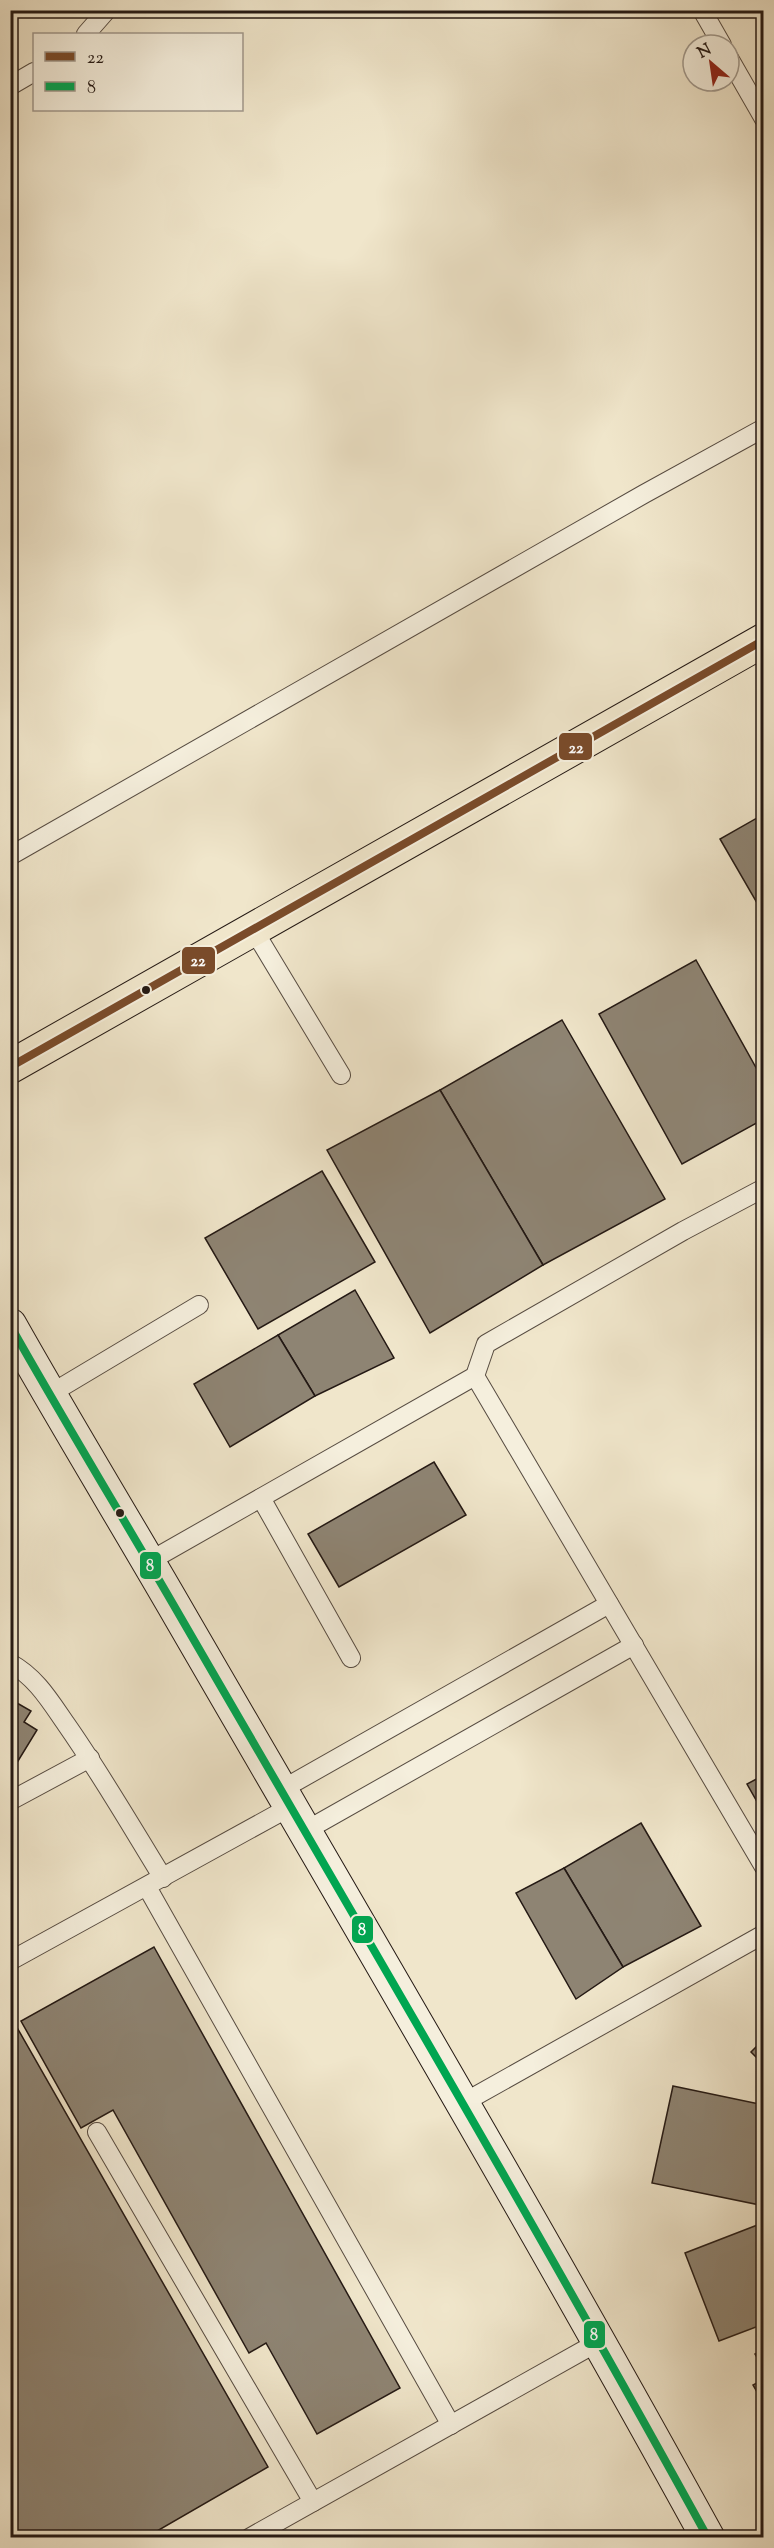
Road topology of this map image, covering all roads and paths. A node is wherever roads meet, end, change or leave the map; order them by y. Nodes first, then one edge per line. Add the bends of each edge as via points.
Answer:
1 (702, 10) edge
2 (104, 12) edge
3 (87, 33) edge
4 (715, 33) edge
5 (33, 73) edge
6 (741, 79) edge
7 (10, 86) edge
8 (764, 119) edge
9 (764, 428) edge
10 (764, 640) edge
11 (10, 856) edge
12 (253, 929) junction
13 (10, 1066) edge
14 (341, 1075) dead end
15 (764, 1188) edge
16 (200, 1305) dead end
17 (10, 1325) edge
18 (475, 1376) junction
19 (50, 1395) junction
20 (261, 1498) junction
21 (148, 1562) junction
22 (609, 1604) junction
23 (634, 1645) junction
24 (351, 1658) dead end
25 (10, 1663) edge
26 (90, 1758) junction
27 (10, 1801) edge
28 (292, 1810) junction
29 (764, 1867) edge
30 (163, 1878) junction
31 (147, 1887) junction
32 (764, 1934) edge
33 (10, 1961) edge
34 (464, 2103) junction
35 (97, 2132) dead end
36 (600, 2342) junction
37 (451, 2425) junction
38 (313, 2502) junction
39 (249, 2538) edge
40 (708, 2538) edge

1 - 4 lane
2 - 3 lane
5 - 7 lane
6 - 8 lane
9 - 11 lane
10 - 12 main road
12 - 13 main road
12 - 14 lane
15 - 18 lane via 486,1344
16 - 19 lane
17 - 19 main road
18 - 20 lane
18 - 22 lane
19 - 21 main road
20 - 21 lane
20 - 24 lane
21 - 28 main road
22 - 23 lane
22 - 28 lane
23 - 28 lane
23 - 29 lane
25 - 26 lane via 39,1686
26 - 27 lane
26 - 30 lane
28 - 30 lane
28 - 34 main road
30 - 31 lane
31 - 33 lane
31 - 37 lane
32 - 34 lane
34 - 36 main road
35 - 38 lane
36 - 37 lane
36 - 40 main road
37 - 38 lane
38 - 39 lane

